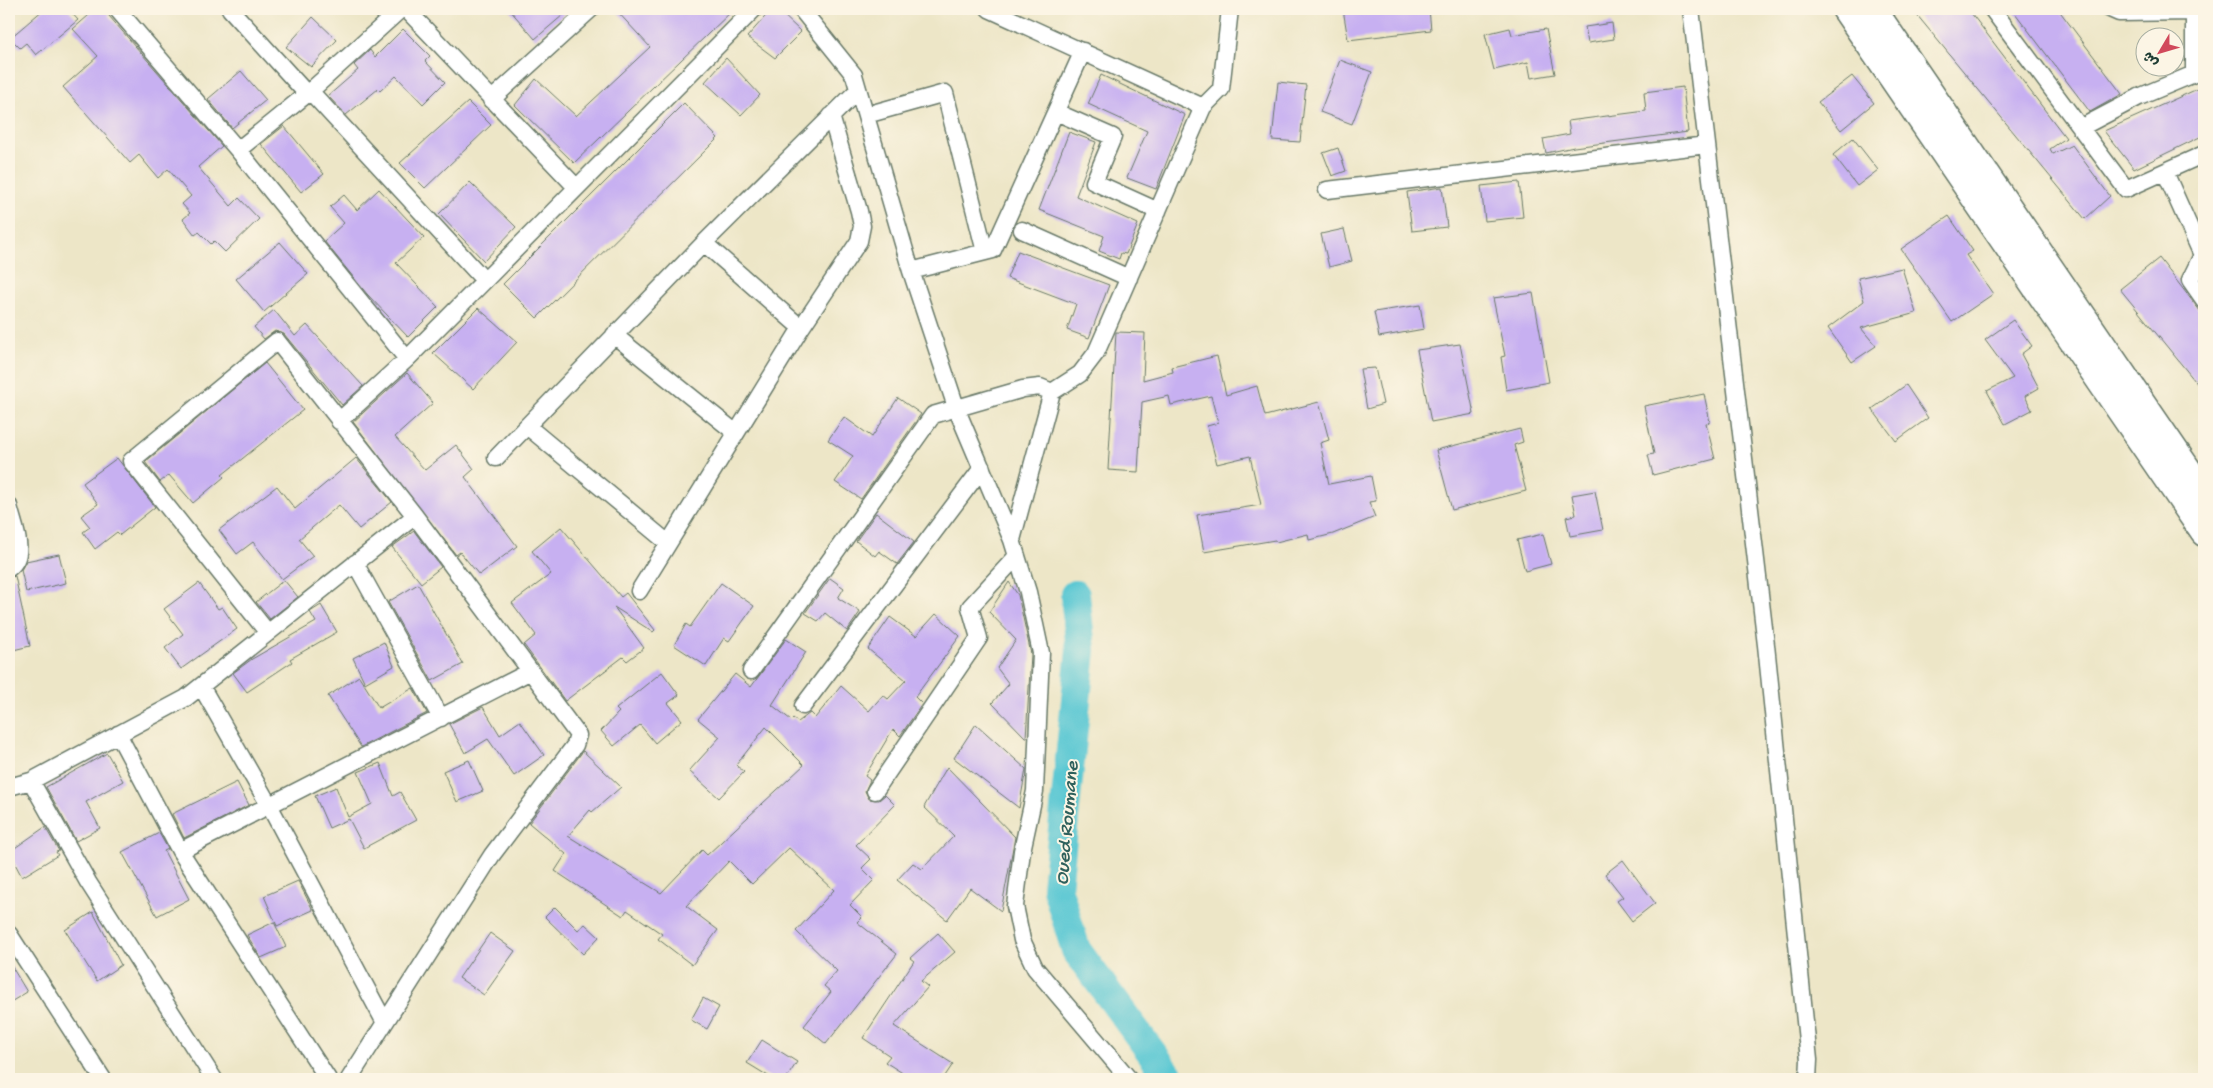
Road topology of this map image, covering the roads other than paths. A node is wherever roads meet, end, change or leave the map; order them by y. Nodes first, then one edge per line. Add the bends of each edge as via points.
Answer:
1 (117, 9) edge
2 (230, 9) edge
3 (401, 9) edge
4 (406, 9) edge
5 (592, 9) edge
6 (754, 9) edge
7 (801, 9) edge
8 (989, 9) edge
9 (1230, 9) edge
10 (1691, 9) edge
11 (1845, 9) edge
12 (1873, 9) edge
13 (1992, 9) edge
14 (2110, 9) edge
15 (1083, 51) junction
16 (858, 90) junction
17 (309, 93) junction
18 (492, 100) junction
19 (1203, 107) junction
20 (1056, 112) junction
21 (831, 116) junction
22 (866, 116) junction
23 (2080, 128) junction
24 (1707, 145) junction
25 (238, 150) junction
26 (2204, 154) edge
27 (2166, 172) junction
28 (576, 187) junction
29 (1327, 190) dead end
30 (1158, 211) junction
31 (1022, 230) dead end
32 (704, 242) junction
33 (985, 252) junction
34 (2203, 255) edge
35 (912, 271) junction
36 (1129, 278) junction
37 (484, 280) junction
38 (2204, 300) edge
39 (801, 328) junction
40 (614, 335) junction
41 (407, 359) junction
42 (1052, 392) junction
43 (957, 410) junction
44 (339, 421) junction
45 (527, 426) junction
46 (736, 432) junction
47 (496, 458) dead end
48 (982, 468) junction
49 (2204, 493) edge
50 (9, 506) edge
51 (414, 516) junction
52 (2204, 533) edge
53 (668, 543) junction
54 (1015, 548) junction
55 (355, 563) junction
56 (9, 568) edge
57 (639, 591) dead end
58 (268, 633) junction
59 (530, 671) junction
60 (751, 671) dead end
61 (201, 686) junction
62 (804, 706) dead end
63 (441, 718) junction
64 (118, 734) junction
65 (30, 780) junction
66 (9, 787) edge
67 (874, 791) dead end
68 (269, 805) junction
69 (180, 851) junction
70 (9, 934) edge
71 (384, 1022) junction
72 (103, 1079) edge
73 (214, 1079) edge
74 (328, 1079) edge
75 (349, 1079) edge
76 (1130, 1079) edge
77 (1808, 1079) edge

1 - 25 street
2 - 17 street
3 - 17 street
4 - 18 street
5 - 18 street
6 - 28 street
7 - 16 street via 854,75
8 - 15 street
9 - 19 street via 1221,90
10 - 24 street
11 - 52 main road
12 - 49 main road
13 - 23 street
14 - 23 street via 2119,13 2194,12 2194,74 2139,97
15 - 19 street
15 - 20 street
16 - 21 street
16 - 22 street
17 - 25 street
17 - 37 street
18 - 28 street
19 - 30 street
20 - 30 street via 1113,137 1094,182
20 - 33 street via 994,250
21 - 32 street
21 - 39 street via 862,226 854,252
22 - 33 street via 945,93
22 - 35 street
23 - 27 street via 2126,189
24 - 29 street
24 - 77 street via 1767,655 1809,1060
25 - 41 street
26 - 27 street
27 - 34 street
28 - 37 street
30 - 36 street
31 - 36 street
32 - 39 street
32 - 40 street
33 - 35 street
34 - 38 street via 2190,280
35 - 43 street
36 - 42 street via 1096,353 1080,374
37 - 41 street
39 - 46 street
40 - 45 street
40 - 46 street
41 - 44 street
42 - 43 street via 1040,387 1023,389
42 - 54 street
43 - 48 street
43 - 60 street via 933,415
44 - 51 street
44 - 58 street via 277,341 131,461
45 - 47 street
45 - 53 street
46 - 53 street
48 - 54 street
48 - 62 street
50 - 56 street via 19,550 18,559
51 - 55 street
51 - 59 street
53 - 57 street
54 - 67 street via 970,607 979,638
54 - 76 street via 1041,653 1036,791 1022,851 1015,906 1022,940 1036,968
55 - 58 street
55 - 63 street
58 - 61 street
59 - 63 street
59 - 71 street via 578,735 578,740 492,855
61 - 64 street via 186,698
61 - 68 street
63 - 68 street
64 - 65 street
64 - 69 street
65 - 66 street
65 - 73 street via 88,882
68 - 69 street
68 - 71 street
69 - 74 street
70 - 72 street
71 - 75 street

